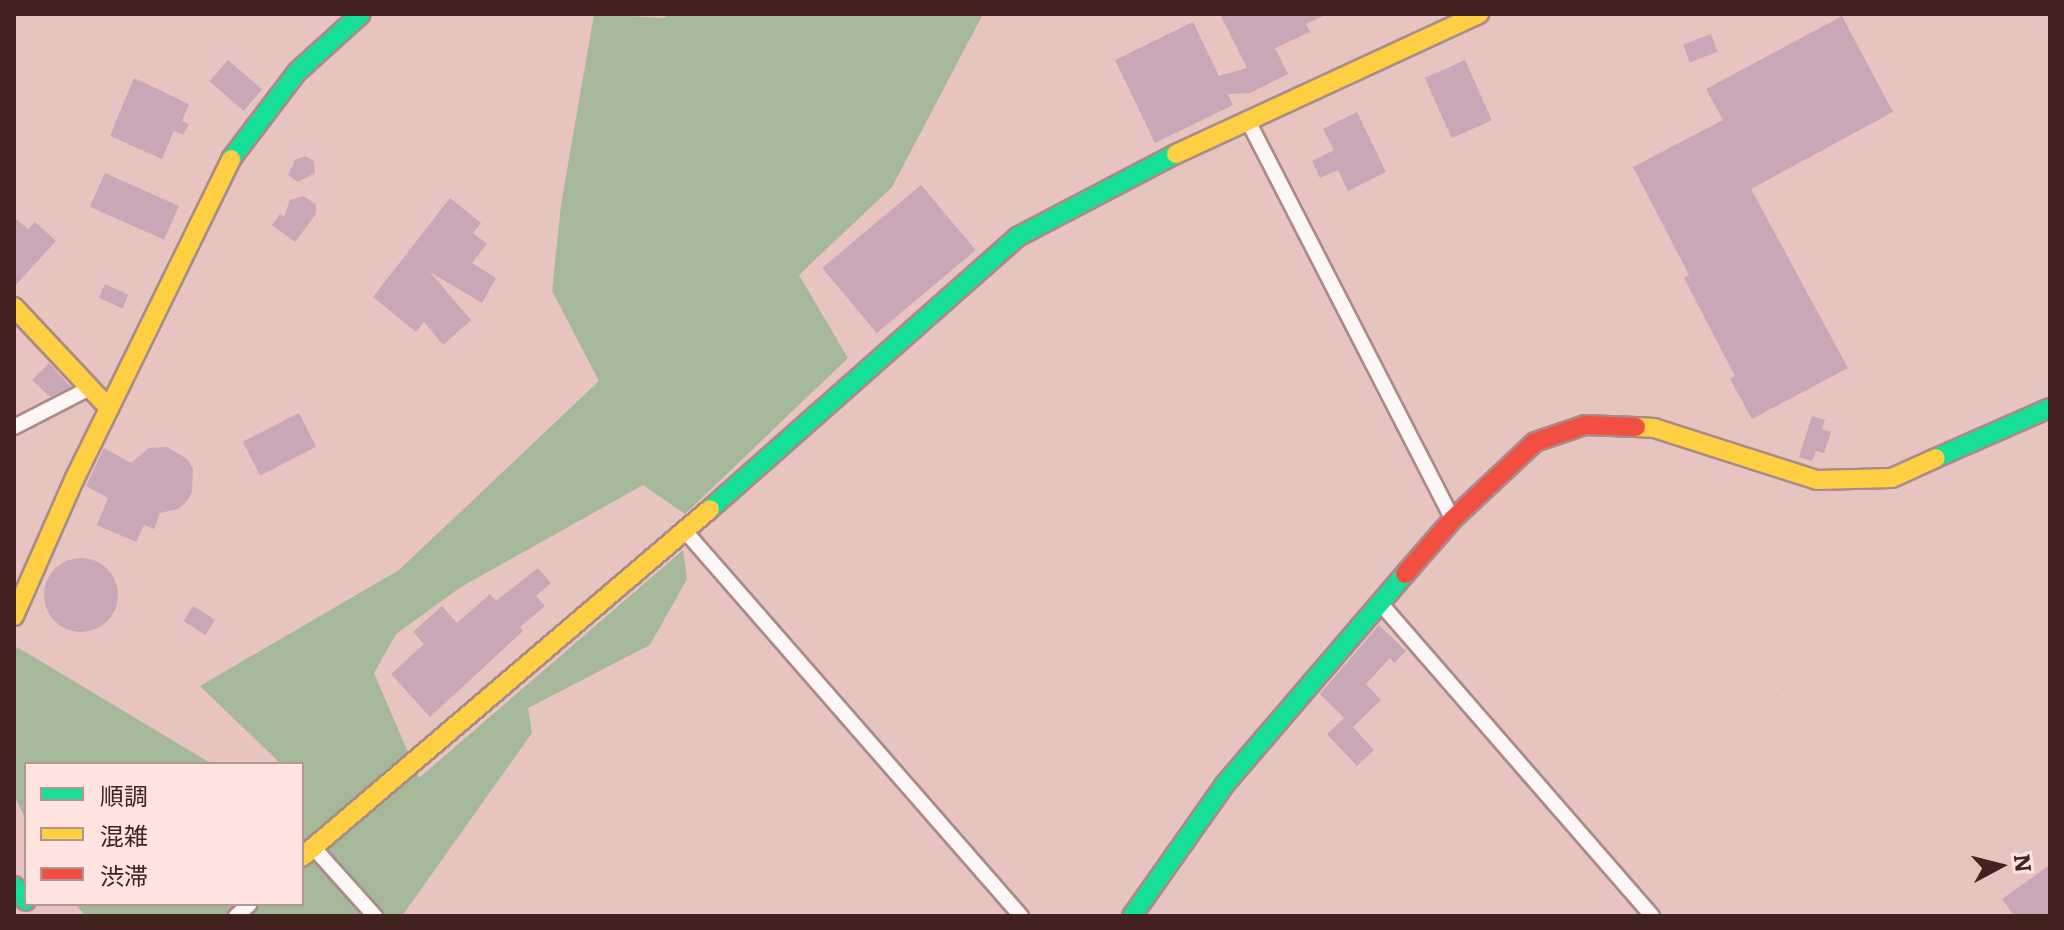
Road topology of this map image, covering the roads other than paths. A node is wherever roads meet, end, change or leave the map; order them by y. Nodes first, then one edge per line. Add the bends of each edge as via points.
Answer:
1 (361, 14) edge
2 (1479, 14) edge
3 (1247, 119) junction
4 (14, 307) edge
5 (90, 388) junction
6 (109, 408) junction
7 (2050, 408) edge
8 (14, 427) edge
9 (1453, 519) junction
10 (685, 531) junction
11 (1381, 604) junction
12 (14, 616) edge
13 (308, 852) edge
14 (375, 916) edge
15 (1021, 916) edge
16 (1132, 916) edge
17 (1652, 916) edge

1 - 6 street via 297,72 239,144
2 - 3 street
3 - 9 street
3 - 10 street via 1019,236
4 - 5 street
5 - 6 street
5 - 8 street
6 - 12 street
7 - 9 street via 1892,478 1817,480 1654,428 1585,425 1535,442
9 - 11 street
10 - 13 street
10 - 15 street
11 - 16 street via 1225,784
11 - 17 street
13 - 14 street

